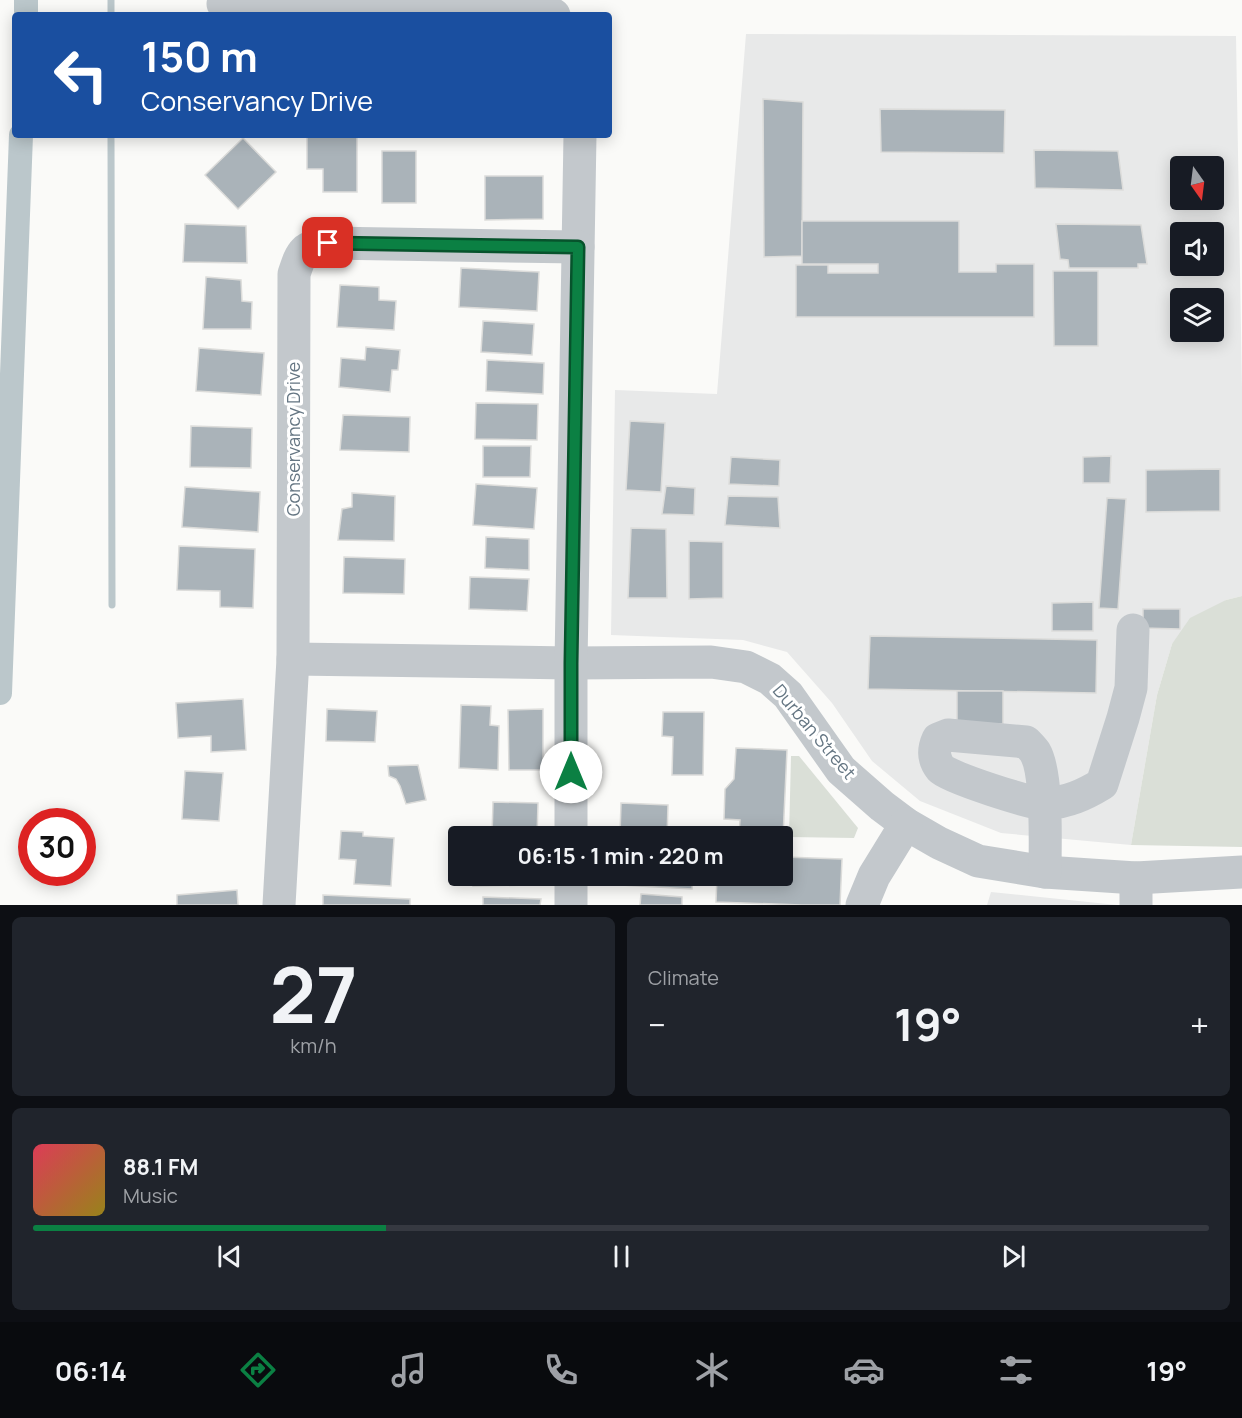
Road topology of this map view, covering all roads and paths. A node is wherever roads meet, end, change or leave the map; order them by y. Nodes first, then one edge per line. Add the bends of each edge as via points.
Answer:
1 (223, 4) dead end
2 (549, 12) edge
3 (580, 138) edge
4 (578, 247) junction
5 (1133, 630) dead end
6 (293, 659) junction
7 (571, 663) junction
8 (906, 824) junction
9 (571, 826) edge
10 (1045, 872) junction
11 (1242, 872) edge
12 (571, 886) edge
13 (1136, 891) edge
14 (279, 905) edge
15 (571, 905) edge
16 (862, 905) edge

1 - 2 street
3 - 4 street
4 - 6 street, Conservancy Drive via 337,242 310,246 300,256 294,274
4 - 7 street
5 - 10 street via 1131,688 1102,784 1080,797 1044,805
6 - 7 street, Durban Street
6 - 14 street, Conservancy Drive
7 - 8 street, Durban Street via 711,662 746,667 770,679 788,695 841,770
7 - 9 street
8 - 10 street, Durban Street via 978,861
8 - 16 street via 874,876
10 - 13 street, Durban Street
11 - 13 street, Durban Street
12 - 15 street

